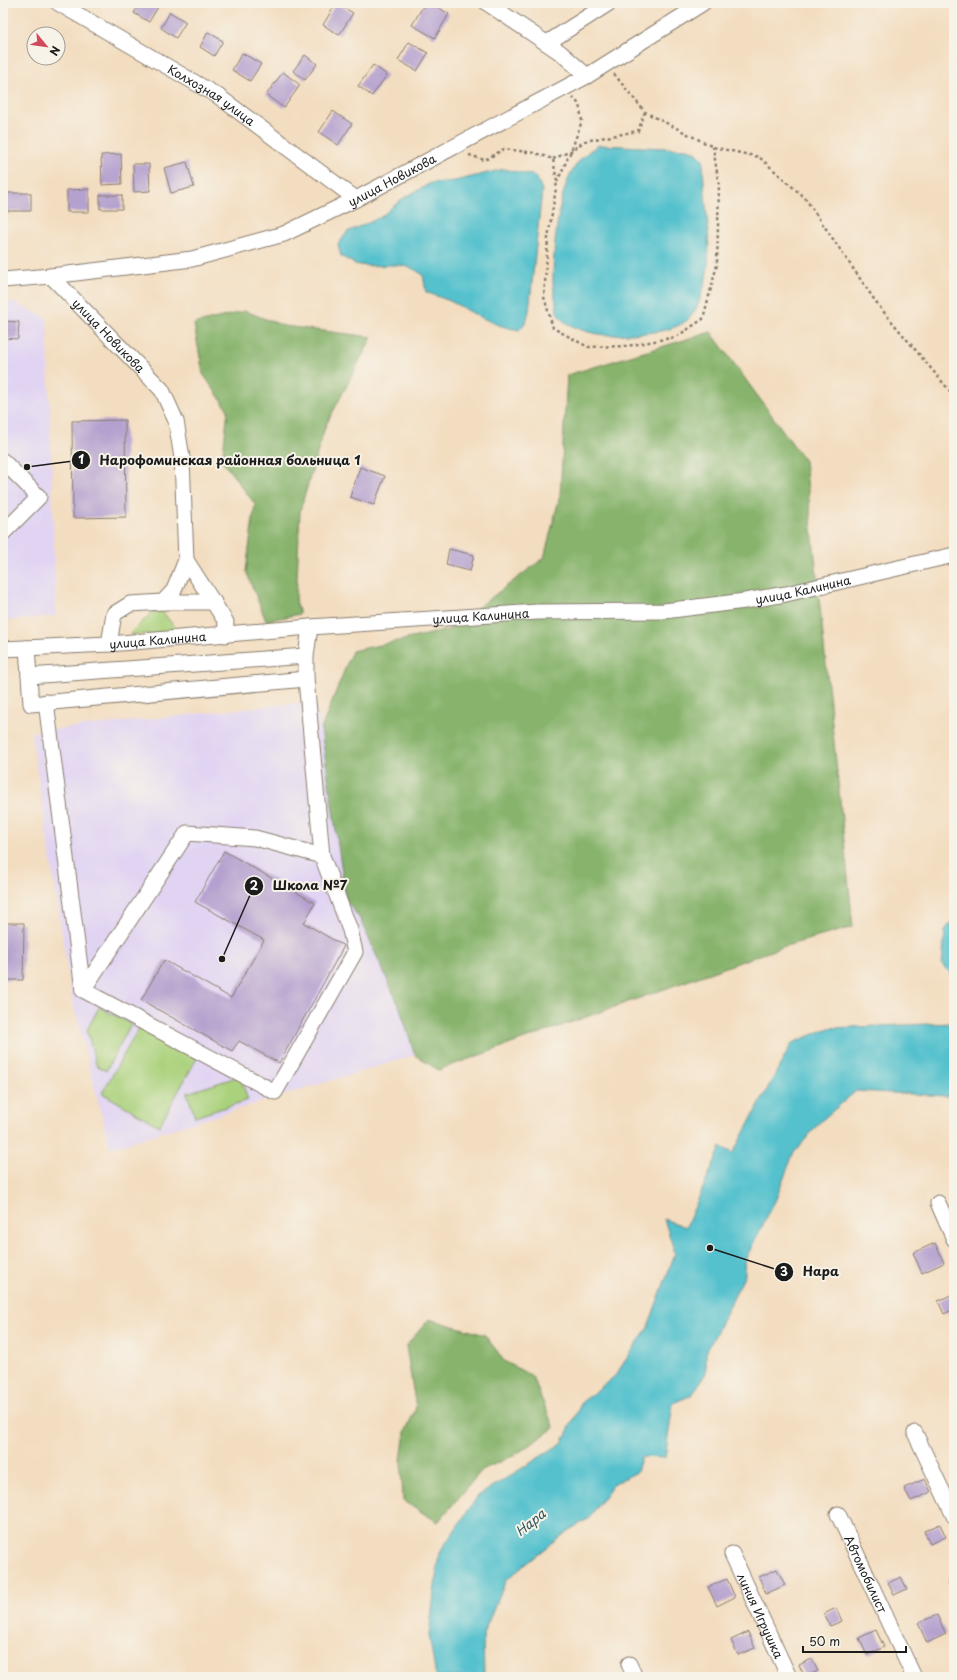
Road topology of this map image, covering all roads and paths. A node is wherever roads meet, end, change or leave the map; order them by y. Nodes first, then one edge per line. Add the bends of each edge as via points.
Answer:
1 (58, 3) edge
2 (487, 3) edge
3 (609, 3) edge
4 (702, 3) edge
5 (547, 43) junction
6 (606, 65) junction
7 (587, 76) junction
8 (565, 88) junction
9 (645, 112) junction
10 (714, 147) junction
11 (449, 150) junction
12 (571, 151) junction
13 (553, 159) junction
14 (557, 182) junction
15 (356, 199) junction
16 (50, 276) junction
17 (3, 280) edge
18 (954, 396) edge
19 (3, 461) edge
20 (3, 534) edge
21 (954, 555) edge
22 (186, 560) junction
23 (163, 602) junction
24 (214, 602) junction
25 (310, 627) junction
26 (225, 635) junction
27 (109, 644) junction
28 (27, 648) junction
29 (3, 649) edge
30 (306, 656) junction
31 (29, 676) junction
32 (306, 679) junction
33 (46, 702) junction
34 (322, 856) junction
35 (83, 990) junction
36 (938, 1203) dead end
37 (954, 1239) edge
38 (915, 1433) dead end
39 (838, 1514) dead end
40 (954, 1516) edge
41 (732, 1554) dead end
42 (789, 1677) edge
43 (914, 1677) edge

1 - 15 street, Колхозная улица via 218,96
2 - 5 street
3 - 5 street
4 - 6 street, улица Новикова
5 - 7 street
6 - 7 street, улица Новикова
6 - 9 path
7 - 8 street, улица Новикова
8 - 11 street, улица Новикова
8 - 12 path via 579,104 582,121
9 - 10 path
9 - 12 path via 638,131 585,141
10 - 14 path via 719,185 717,264 703,319 676,337 627,346 588,347 553,328 544,296 548,238
10 - 18 path via 759,157 805,198 878,305
11 - 13 path via 485,160 504,149
11 - 15 street, улица Новикова
12 - 13 path
12 - 14 path
13 - 14 path
15 - 16 street, улица Новикова via 284,234 192,259
16 - 17 street, улица Новикова
16 - 22 street, улица Новикова via 162,390 176,421 182,458
19 - 20 street via 39,497
21 - 25 street, улица Калинина via 786,594 664,611 538,612
22 - 23 street via 174,590
22 - 24 street
23 - 24 street
23 - 27 street via 130,604 114,614
24 - 26 street via 226,622
25 - 26 street, улица Калинина
25 - 30 street
26 - 27 street, улица Калинина
27 - 28 street, улица Калинина
28 - 29 street, улица Калинина
28 - 31 street
30 - 31 street
30 - 32 street
31 - 33 street via 31,704
32 - 33 street
32 - 34 street
33 - 35 street
34 - 35 street via 255,838 187,833
34 - 35 street via 350,930 355,952 275,1092
36 - 37 street
38 - 40 street
39 - 43 street, Автомобилист
41 - 42 street, линия Игрушка

